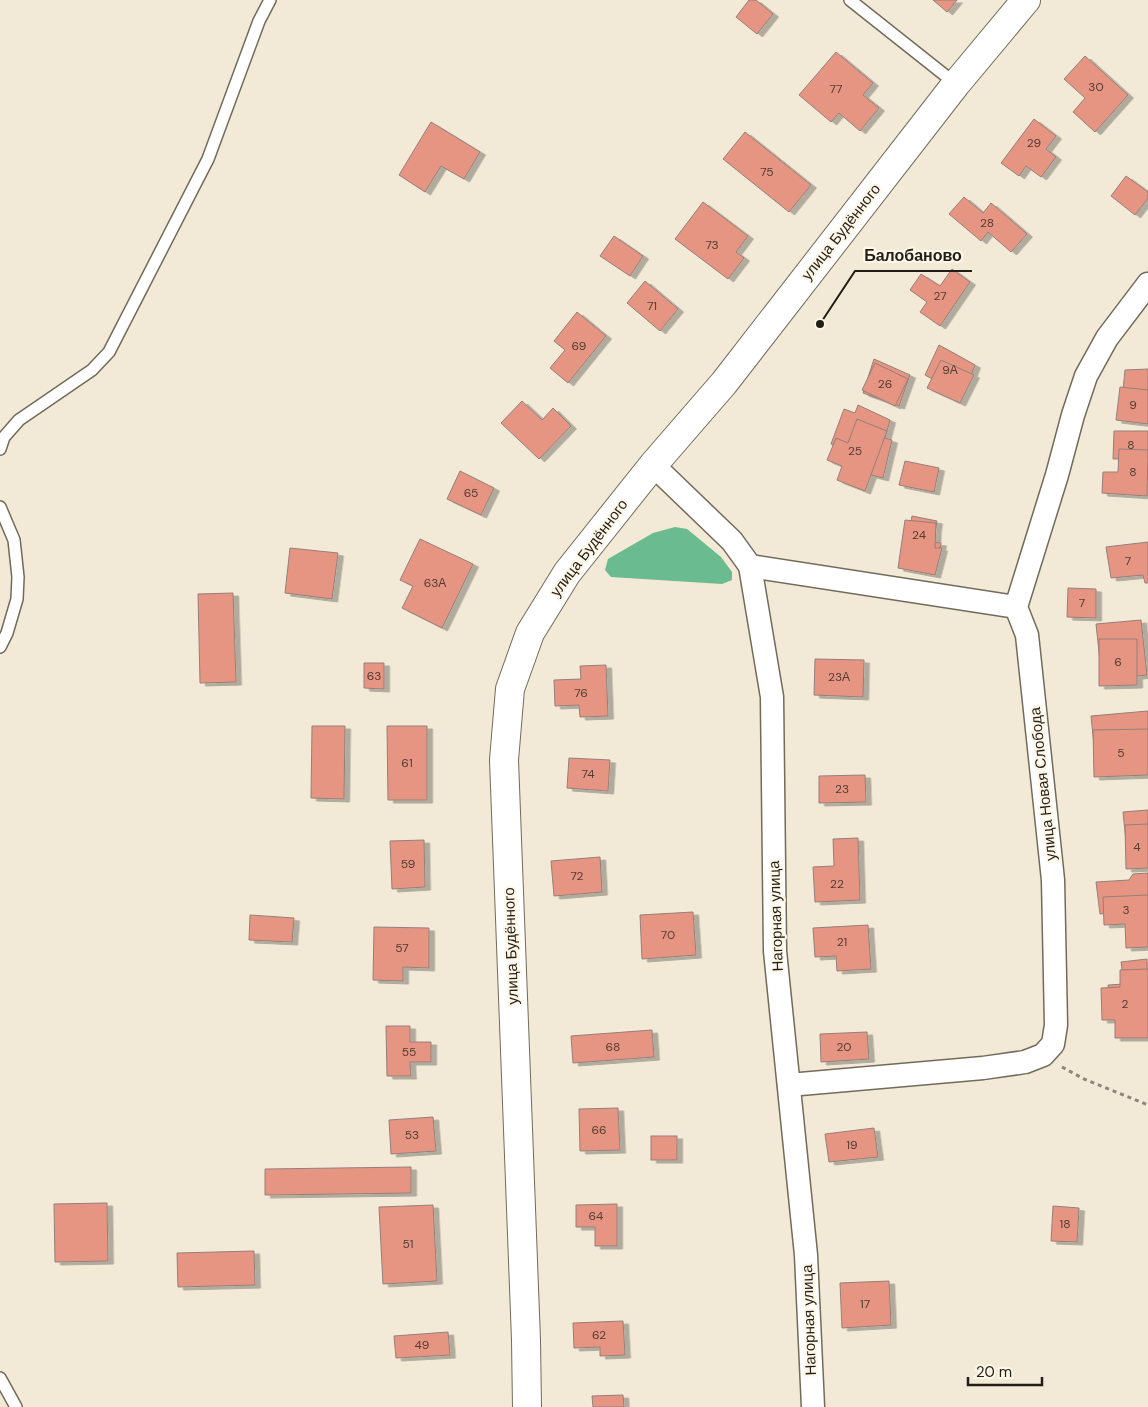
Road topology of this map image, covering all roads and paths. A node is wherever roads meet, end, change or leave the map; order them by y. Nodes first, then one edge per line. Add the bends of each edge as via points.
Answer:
1 (270, 0) edge
2 (850, 0) edge
3 (1026, 0) edge
4 (956, 84) junction
5 (1148, 284) edge
6 (0, 449) edge
7 (653, 465) junction
8 (0, 507) edge
9 (750, 566) junction
10 (1016, 607) junction
11 (0, 647) edge
12 (1019, 1063) junction
13 (788, 1085) junction
14 (1148, 1105) edge
15 (0, 1378) edge
16 (16, 1407) edge
17 (527, 1407) edge
18 (813, 1407) edge

1 - 6 lane via 259,21 208,159 109,352 92,370 19,420 4,437
2 - 4 lane
3 - 4 main road, улица Будённого
4 - 7 main road, улица Будённого via 724,382
5 - 10 street via 1107,338 1086,376
7 - 9 street, Нагорная улица via 732,541
7 - 17 main road, улица Будённого via 567,574 530,633 510,688 504,760
8 - 11 lane via 14,540 18,577 17,599
9 - 10 street
9 - 13 street, Нагорная улица via 772,697 775,951
10 - 12 street, улица Новая Слобода via 1027,635 1053,880 1056,1025 1053,1044 1043,1055
12 - 13 street, улица Новая Слобода
12 - 14 path via 1062,1067
13 - 18 street, Нагорная улица via 806,1255
15 - 16 lane

